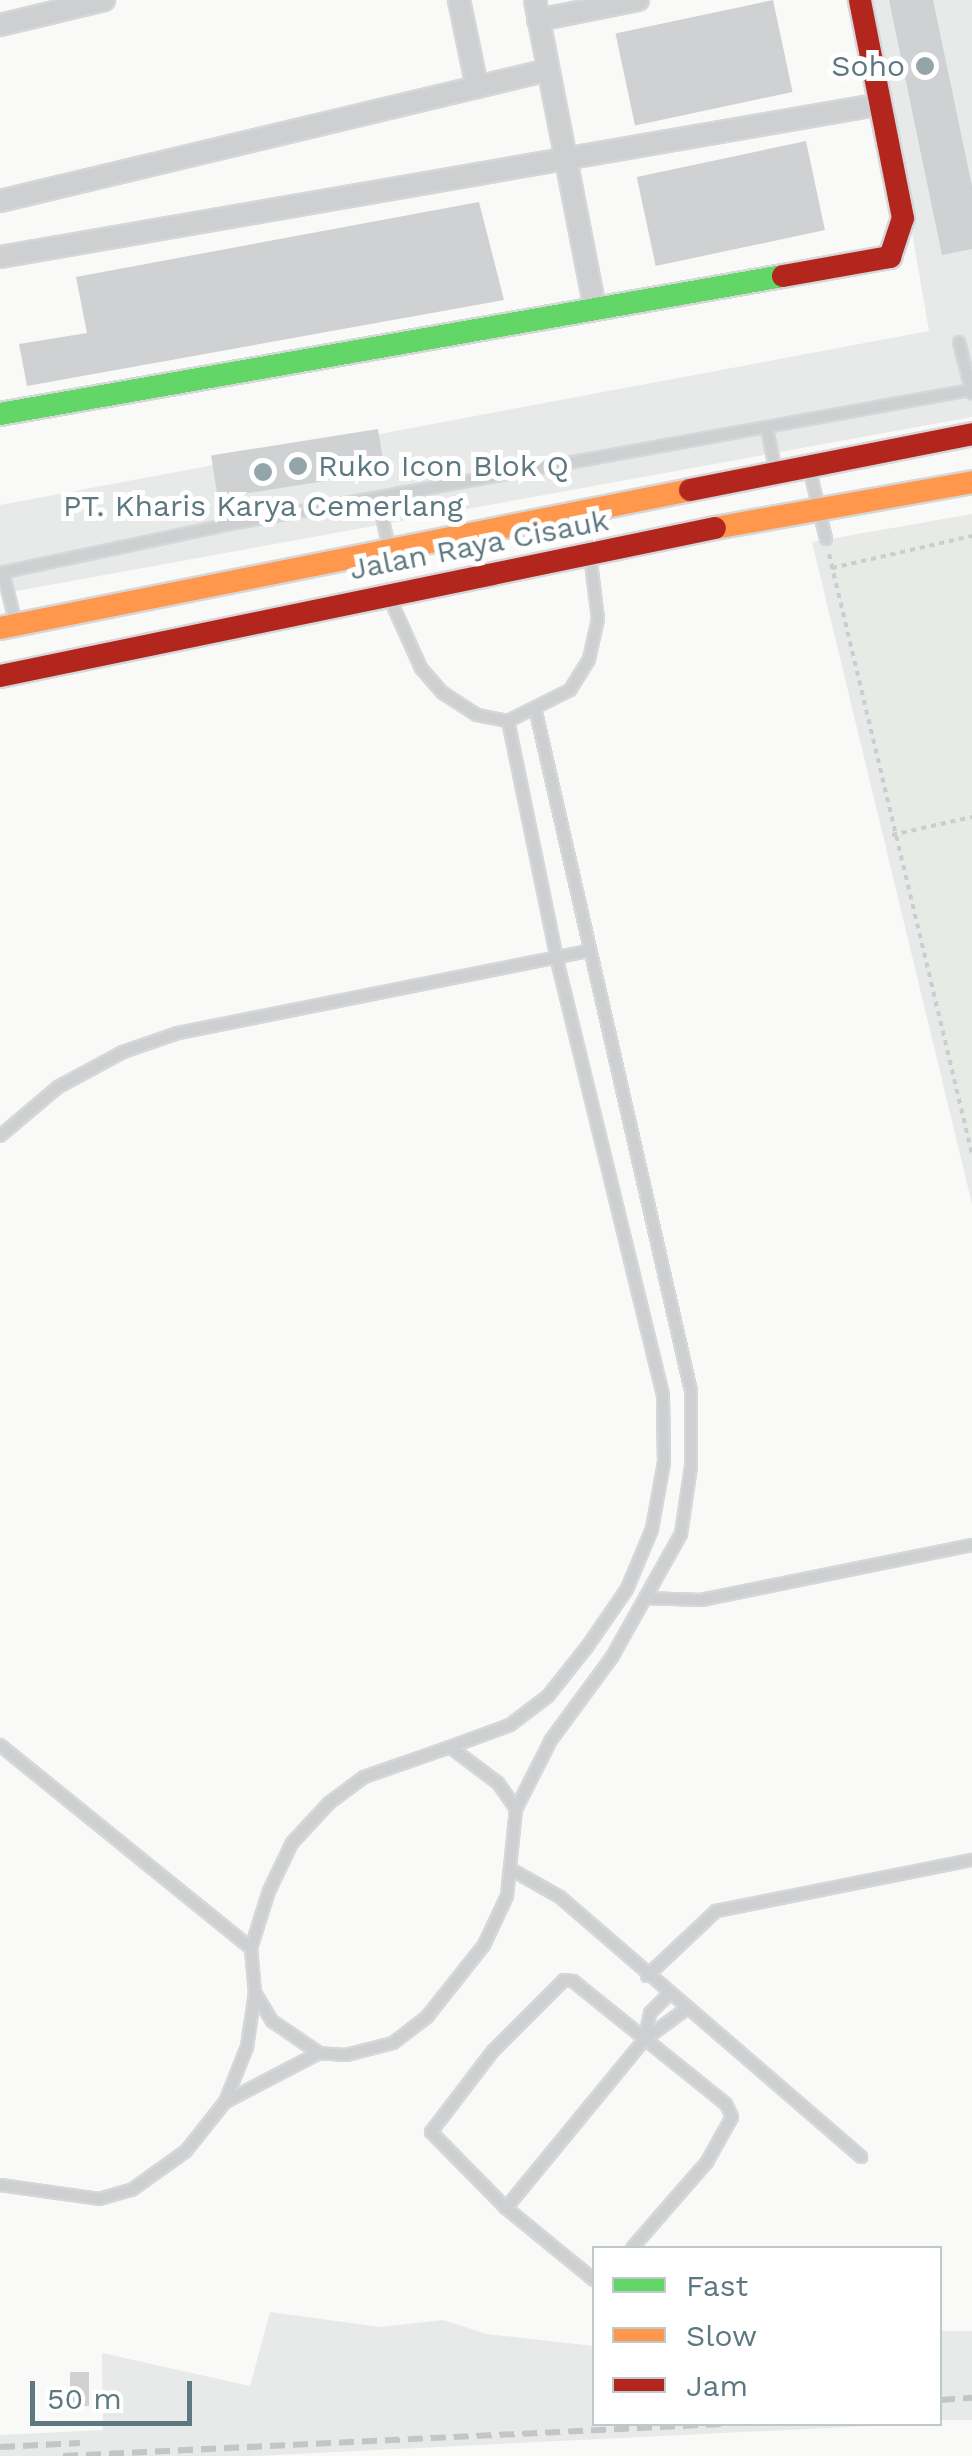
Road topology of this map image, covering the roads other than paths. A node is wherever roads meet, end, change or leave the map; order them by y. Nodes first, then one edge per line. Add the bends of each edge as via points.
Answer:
1 (104, 0) edge
2 (458, 0) edge
3 (638, 0) edge
4 (860, 0) edge
5 (537, 10) edge
6 (0, 25) edge
7 (548, 70) junction
8 (477, 87) junction
9 (880, 104) junction
10 (566, 160) junction
11 (0, 201) edge
12 (0, 257) edge
13 (595, 309) junction
14 (958, 342) dead end
15 (972, 392) edge
16 (0, 414) edge
17 (767, 429) junction
18 (972, 434) edge
19 (808, 466) junction
20 (777, 474) junction
21 (972, 482) edge
22 (378, 498) junction
23 (817, 506) junction
24 (826, 540) road end
25 (389, 550) junction
26 (590, 554) junction
27 (2, 572) edge
28 (388, 593) junction
29 (8, 626) edge
30 (0, 676) edge
31 (536, 712) junction
32 (508, 720) junction
33 (589, 952) junction
34 (557, 959) junction
35 (0, 1136) edge
36 (972, 1545) edge
37 (645, 1598) junction
38 (0, 1745) edge
39 (450, 1747) junction
40 (516, 1809) junction
41 (972, 1860) edge
42 (514, 1871) junction
43 (251, 1948) junction
44 (647, 1976) junction
45 (255, 1993) junction
46 (669, 1994) junction
47 (686, 2009) junction
48 (644, 2040) junction
49 (318, 2053) junction
50 (224, 2102) junction
51 (861, 2157) dead end
52 (0, 2185) edge
53 (506, 2208) junction
54 (634, 2246) edge
55 (592, 2278) edge

1 - 6 street
2 - 8 street
3 - 5 street
4 - 9 main road
5 - 7 street
7 - 8 street
7 - 10 street
8 - 11 street
9 - 10 street
9 - 13 main road via 903,218 890,257
10 - 12 street
10 - 13 street
13 - 16 main road
14 - 15 lane
15 - 17 lane
17 - 20 lane
17 - 22 lane
18 - 19 main road, Jalan Raya Cisauk
19 - 20 main road, Jalan Raya Cisauk
19 - 23 lane
20 - 25 main road, Jalan Raya Cisauk
21 - 23 main road, Jalan Raya Cisauk
22 - 25 lane
22 - 27 lane
23 - 24 lane
23 - 26 main road, Jalan Raya Cisauk
25 - 29 main road, Jalan Raya Cisauk
26 - 28 main road, Jalan Raya Cisauk
26 - 31 lane via 598,620 589,660 570,690
27 - 29 lane
28 - 30 main road, Jalan Raya Cisauk
28 - 32 lane via 421,668 443,693 477,715
31 - 32 lane
31 - 33 lane
32 - 34 lane
33 - 34 lane
33 - 37 lane via 691,1391 691,1466 681,1534
34 - 35 lane via 178,1033 58,1086
34 - 39 lane via 662,1395 664,1462 652,1528 634,1574 588,1647 548,1696 510,1725
36 - 37 lane via 702,1600
37 - 40 lane via 551,1740
38 - 43 lane
39 - 40 lane via 498,1783
39 - 43 lane via 364,1776 329,1803 292,1843
40 - 42 lane
41 - 44 lane via 716,1911
42 - 44 lane via 560,1897
42 - 49 lane via 484,1945 427,2018 392,2043
43 - 45 lane
44 - 46 lane
45 - 49 lane via 272,2022
45 - 50 lane via 247,2047
46 - 47 lane
46 - 48 lane via 650,2013
47 - 48 lane via 669,2028
47 - 51 lane
48 - 53 lane
48 - 53 lane via 564,1980 440,2114 433,2140
48 - 54 lane via 726,2104 732,2117 707,2162
49 - 50 lane
50 - 52 lane via 186,2151 132,2189 99,2199
53 - 55 lane

